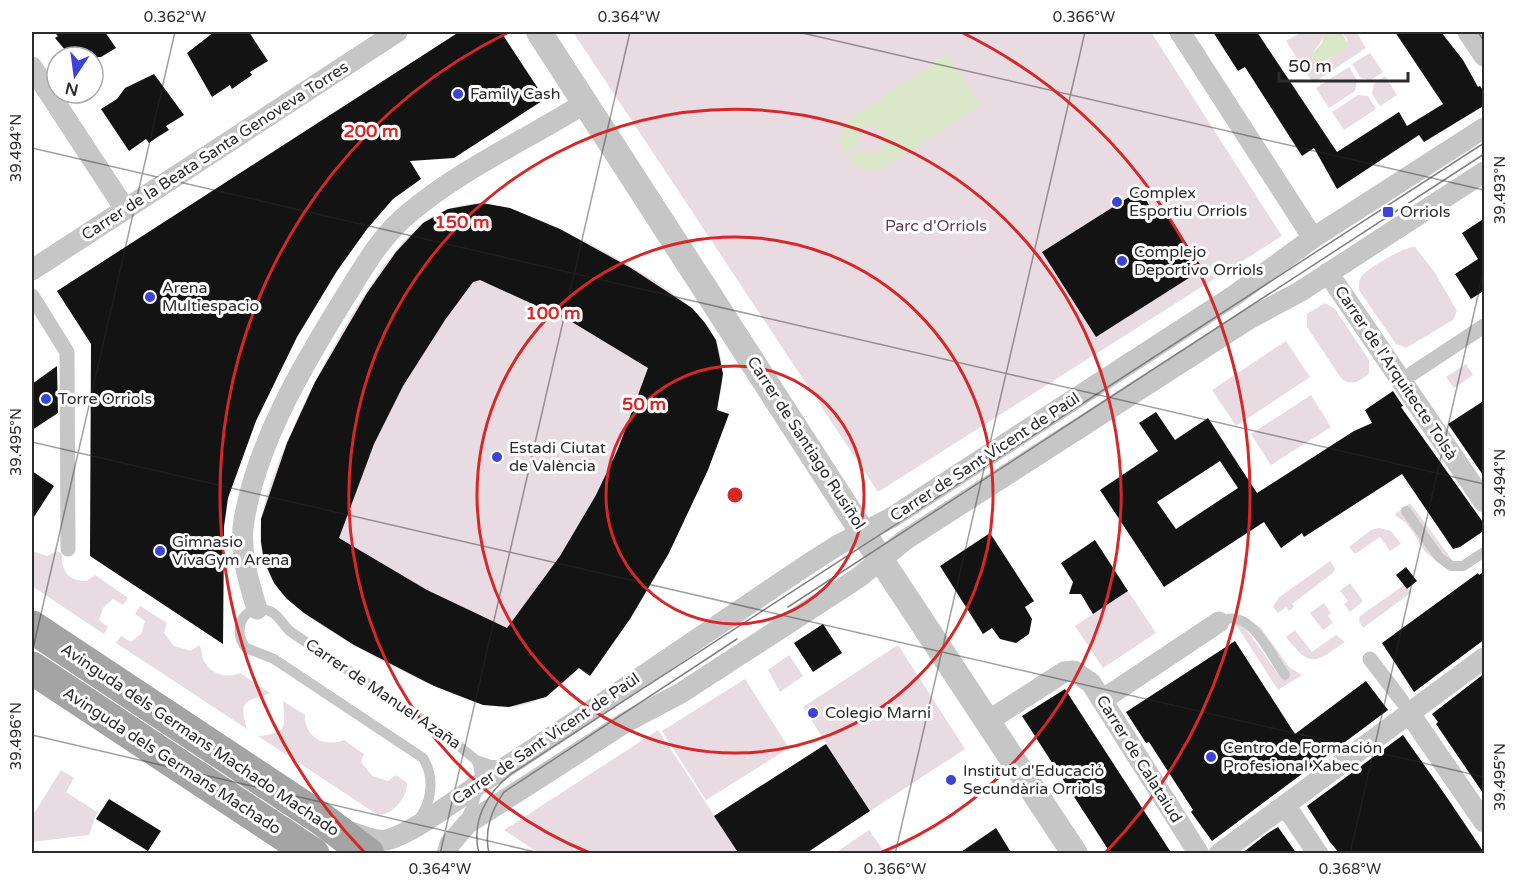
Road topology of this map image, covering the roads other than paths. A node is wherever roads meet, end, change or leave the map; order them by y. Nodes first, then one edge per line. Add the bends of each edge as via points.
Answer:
1 (397, 32) edge
2 (539, 32) edge
3 (1180, 32) edge
4 (1468, 32) edge
5 (1485, 56) edge
6 (32, 66) edge
7 (585, 103) junction
8 (1485, 128) edge
9 (1485, 172) edge
10 (125, 209) junction
11 (1313, 238) junction
12 (32, 270) edge
13 (1328, 273) junction
14 (32, 296) edge
15 (1485, 326) edge
16 (1413, 373) dead end
17 (1485, 502) edge
18 (1406, 511) dead end
19 (863, 532) junction
20 (68, 549) dead end
21 (1485, 552) edge
22 (882, 559) junction
23 (257, 609) junction
24 (1219, 622) joint
25 (32, 627) edge
26 (1485, 658) edge
27 (1371, 659) dead end
28 (32, 668) edge
29 (1285, 675) dead end
30 (1102, 700) junction
31 (1406, 707) junction
32 (988, 721) junction
33 (476, 760) junction
34 (514, 762) junction
35 (479, 784) junction
36 (1285, 805) junction
37 (323, 820) junction
38 (1485, 822) edge
39 (410, 828) junction
40 (458, 831) junction
41 (313, 854) edge
42 (368, 854) edge
43 (447, 854) edge
44 (1075, 854) edge
45 (1199, 854) edge
46 (1219, 854) edge
47 (1318, 854) edge

1 - 10 street, Carrer de la Beata Santa Genoveva Torres
2 - 7 street, Carrer de Santiago Rusiñol
3 - 11 street
4 - 5 street
6 - 10 street
7 - 19 street, Carrer de Santiago Rusiñol
7 - 23 street via 442,187 384,238 360,273 291,391 251,490 243,552
8 - 11 street, Carrer de Sant Vicent de Paül
9 - 13 street, Carrer de Sant Vicent de Paül
10 - 12 street, Carrer de la Beata Santa Genoveva Torres
11 - 19 street, Carrer de Sant Vicent de Paül via 1235,295 891,518
13 - 17 street, Carrer de l'Arquitecte Tolsà
13 - 22 street, Carrer de Sant Vicent de Paül via 905,540
14 - 20 street via 68,352
15 - 16 street
18 - 21 lane via 1450,566 1463,566
19 - 22 street, Carrer de Santiago Rusiñol
19 - 34 street, Carrer de Sant Vicent de Paül via 813,561
22 - 32 street, Carrer de Santiago Rusiñol
22 - 40 street, Carrer de Sant Vicent de Paül via 691,686 626,722
23 - 33 lane, Carrer de Manuel Azaña via 272,612 284,627 448,736
23 - 39 lane, Carrer de Manuel Azaña via 240,621 238,636 246,648 273,658 423,758 431,776 428,796 421,817
24 - 29 lane via 1233,617 1247,622
24 - 30 street
25 - 37 main road, Avinguda dels Germans Machado Machado
26 - 31 street
27 - 31 street
28 - 41 main road, Avinguda dels Germans Machado
30 - 32 street, Carrer de Calataiud via 1091,683 1074,671 1064,672
30 - 45 street, Carrer de Calataiud
31 - 36 street
31 - 38 street
32 - 44 street, Carrer de Santiago Rusiñol
33 - 34 lane, Carrer de Manuel Azaña via 491,765
33 - 35 lane
34 - 35 street, Carrer de Sant Vicent de Paül
35 - 39 street, Carrer de Sant Vicent de Paül
35 - 40 lane
36 - 46 street
36 - 47 street
37 - 39 street, Carrer de Sant Vicent de Paül via 371,840 384,840
37 - 42 main road, Avinguda dels Germans Machado Machado
40 - 43 street, Carrer de Sant Vicent de Paül

